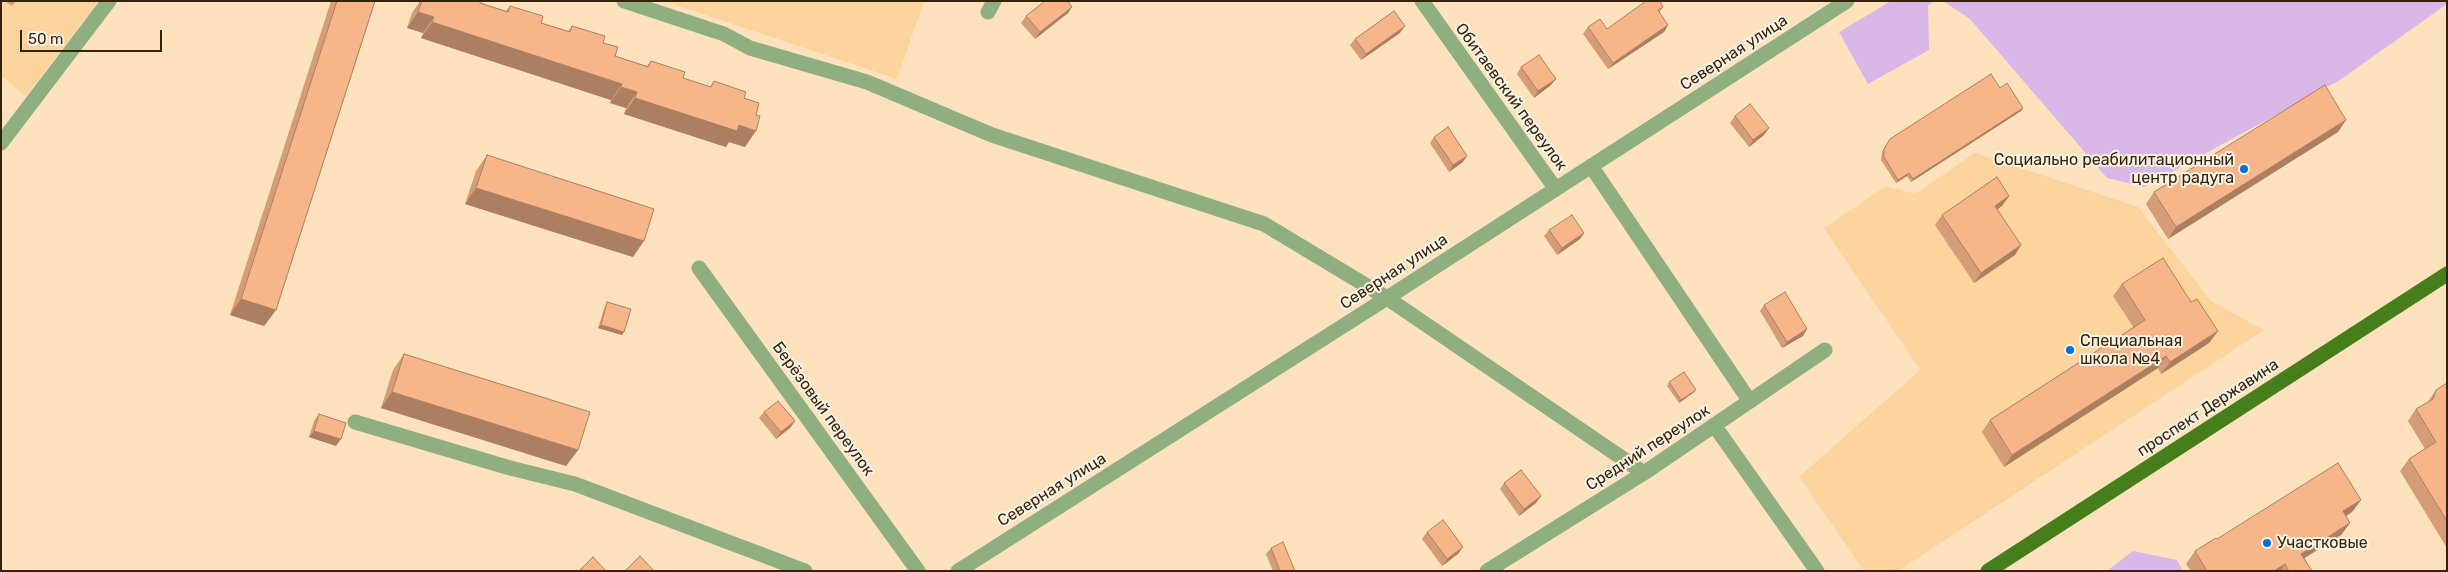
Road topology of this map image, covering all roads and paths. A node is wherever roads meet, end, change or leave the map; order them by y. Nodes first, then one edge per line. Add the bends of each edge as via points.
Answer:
1 (109, 1) edge
2 (624, 1) edge
3 (1422, 1) edge
4 (1847, 1) edge
5 (1, 143) edge
6 (1591, 166) junction
7 (1555, 188) junction
8 (699, 268) dead end
9 (2447, 274) edge
10 (1387, 298) junction
11 (1825, 350) dead end
12 (1749, 400) junction
13 (354, 422) dead end
14 (1714, 426) junction
15 (1644, 473) junction
16 (805, 571) edge
17 (918, 571) edge
18 (958, 571) edge
19 (1487, 571) edge
20 (1818, 571) edge
21 (1988, 571) edge

1 - 5 street
2 - 10 street via 724,34 750,48 868,82 992,135 1264,224
3 - 7 street, Обитаевский переулок
4 - 6 street, Северная улица
6 - 7 street, Северная улица
6 - 12 street
7 - 10 street, Северная улица
8 - 17 street, Берёзовый переулок
9 - 21 main road, проспект Державина
10 - 15 street
10 - 18 street, Северная улица
11 - 12 street, Средний переулок
12 - 14 street, Средний переулок
13 - 16 street via 575,484
14 - 15 street, Средний переулок
14 - 20 street
15 - 19 street, Средний переулок

